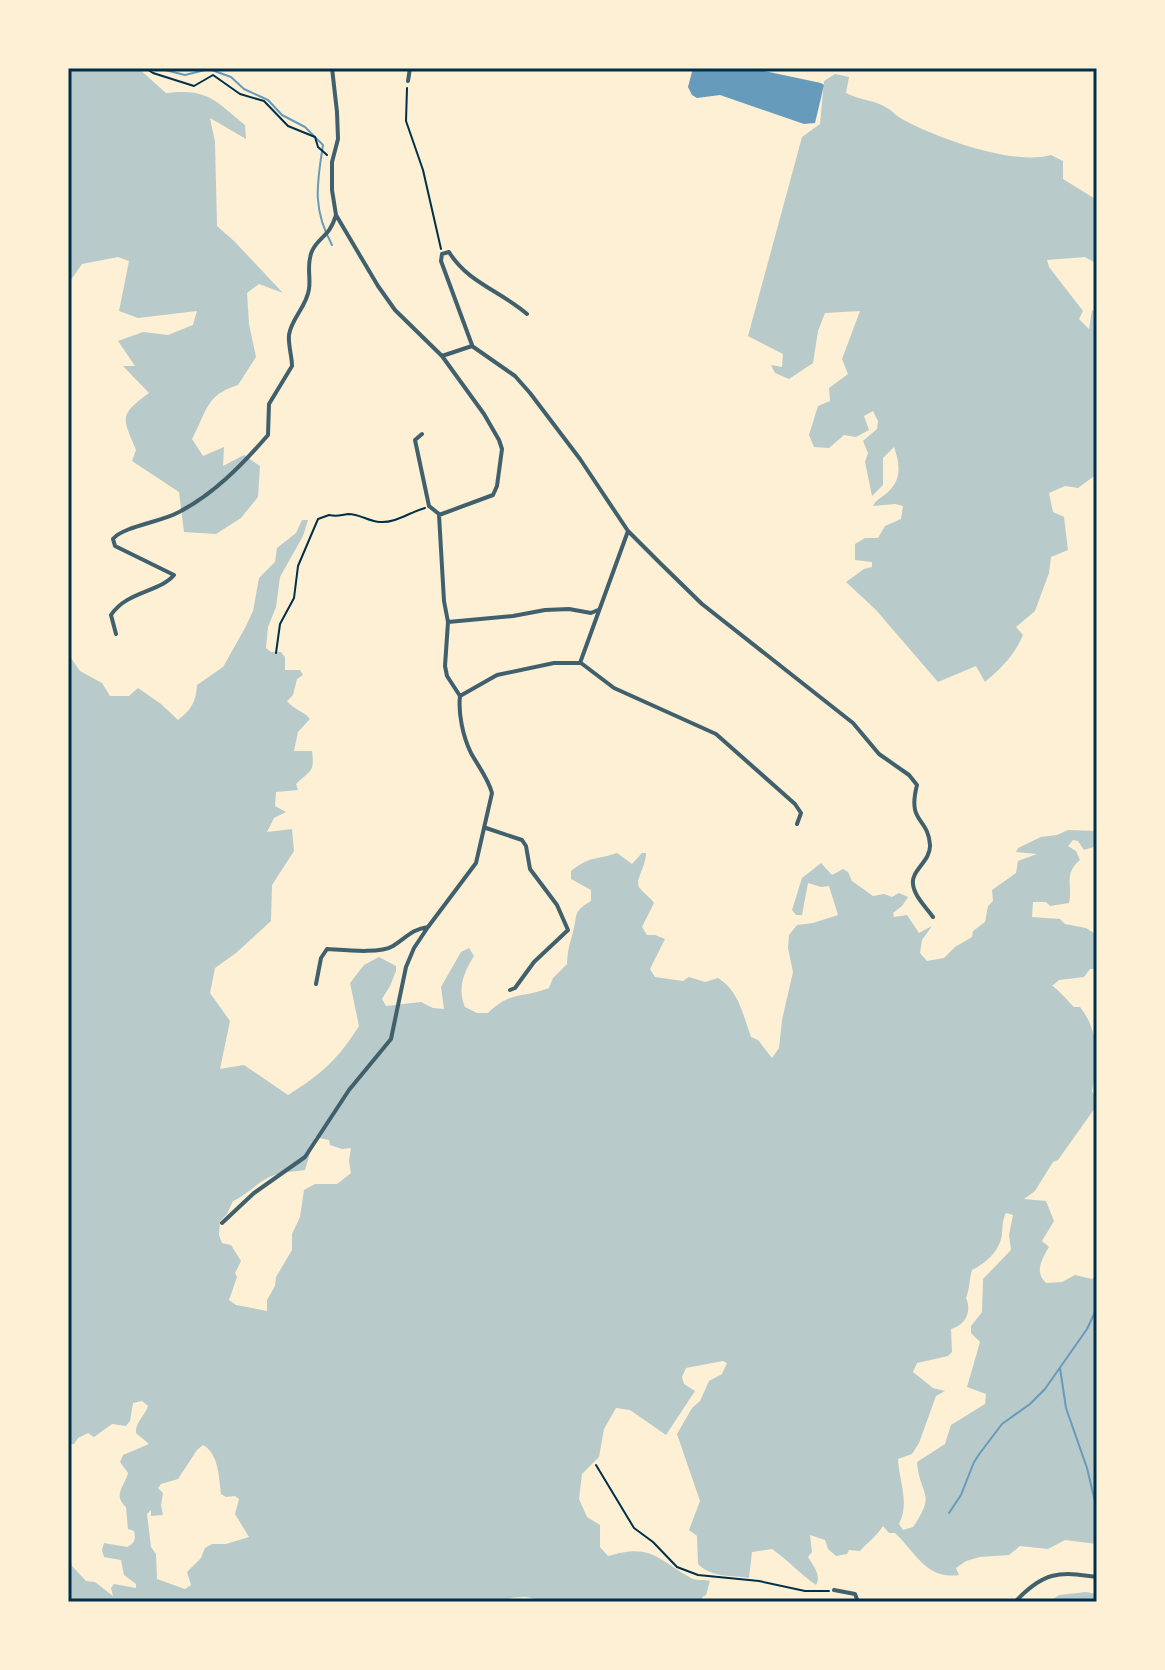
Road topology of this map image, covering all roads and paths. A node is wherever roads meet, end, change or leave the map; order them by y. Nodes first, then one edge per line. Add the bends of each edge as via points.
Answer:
1 (145, 68) edge
2 (332, 68) edge
3 (410, 68) edge
4 (408, 81) joint
5 (325, 152) dead end
6 (336, 215) junction
7 (442, 254) junction
8 (527, 314) dead end
9 (472, 346) junction
10 (442, 356) junction
11 (422, 434) dead end
12 (429, 506) junction
13 (439, 515) junction
14 (628, 531) junction
15 (598, 610) junction
16 (448, 622) junction
17 (116, 634) dead end
18 (276, 653) dead end
19 (580, 663) junction
20 (460, 696) junction
21 (797, 824) dead end
22 (485, 827) junction
23 (933, 917) dead end
24 (428, 927) junction
25 (316, 984) dead end
26 (510, 990) dead end
27 (222, 1223) dead end
28 (596, 1465) dead end
29 (1097, 1577) edge
30 (834, 1590) joint
31 (858, 1602) edge
32 (1015, 1602) edge

1 - 5 path via 194,86 213,75 240,94 264,101 288,126 315,137
2 - 6 street via 338,125 332,162
3 - 4 street
4 - 7 path via 406,121
6 - 10 street via 395,310
6 - 17 street via 331,232 315,245 309,260 310,288 288,338 292,366 269,404 268,435 233,474 190,505 113,539 115,546 174,575 116,609 111,615
7 - 8 street via 449,252 473,279
7 - 9 street
9 - 10 street
9 - 14 street via 530,393
10 - 13 street via 502,449 493,495
11 - 12 street via 415,440
12 - 13 street
12 - 18 path via 378,523 348,514 318,519 298,566
13 - 16 street
14 - 15 street
14 - 23 street via 702,604 853,723 879,754 917,785 912,802 930,848 912,882
15 - 16 street via 545,610
15 - 19 street
16 - 20 street via 445,666
19 - 20 street via 497,675
19 - 21 street via 614,688 716,734 795,804 801,813
20 - 22 street via 469,750 492,793
22 - 24 street via 476,863
22 - 26 street via 522,840 530,869 568,930
24 - 25 street via 405,935 392,947 327,949
24 - 27 street via 406,967 391,1039 305,1157
28 - 30 path via 634,1528 677,1567 805,1591
29 - 32 street via 1055,1573
30 - 31 street via 855,1594

